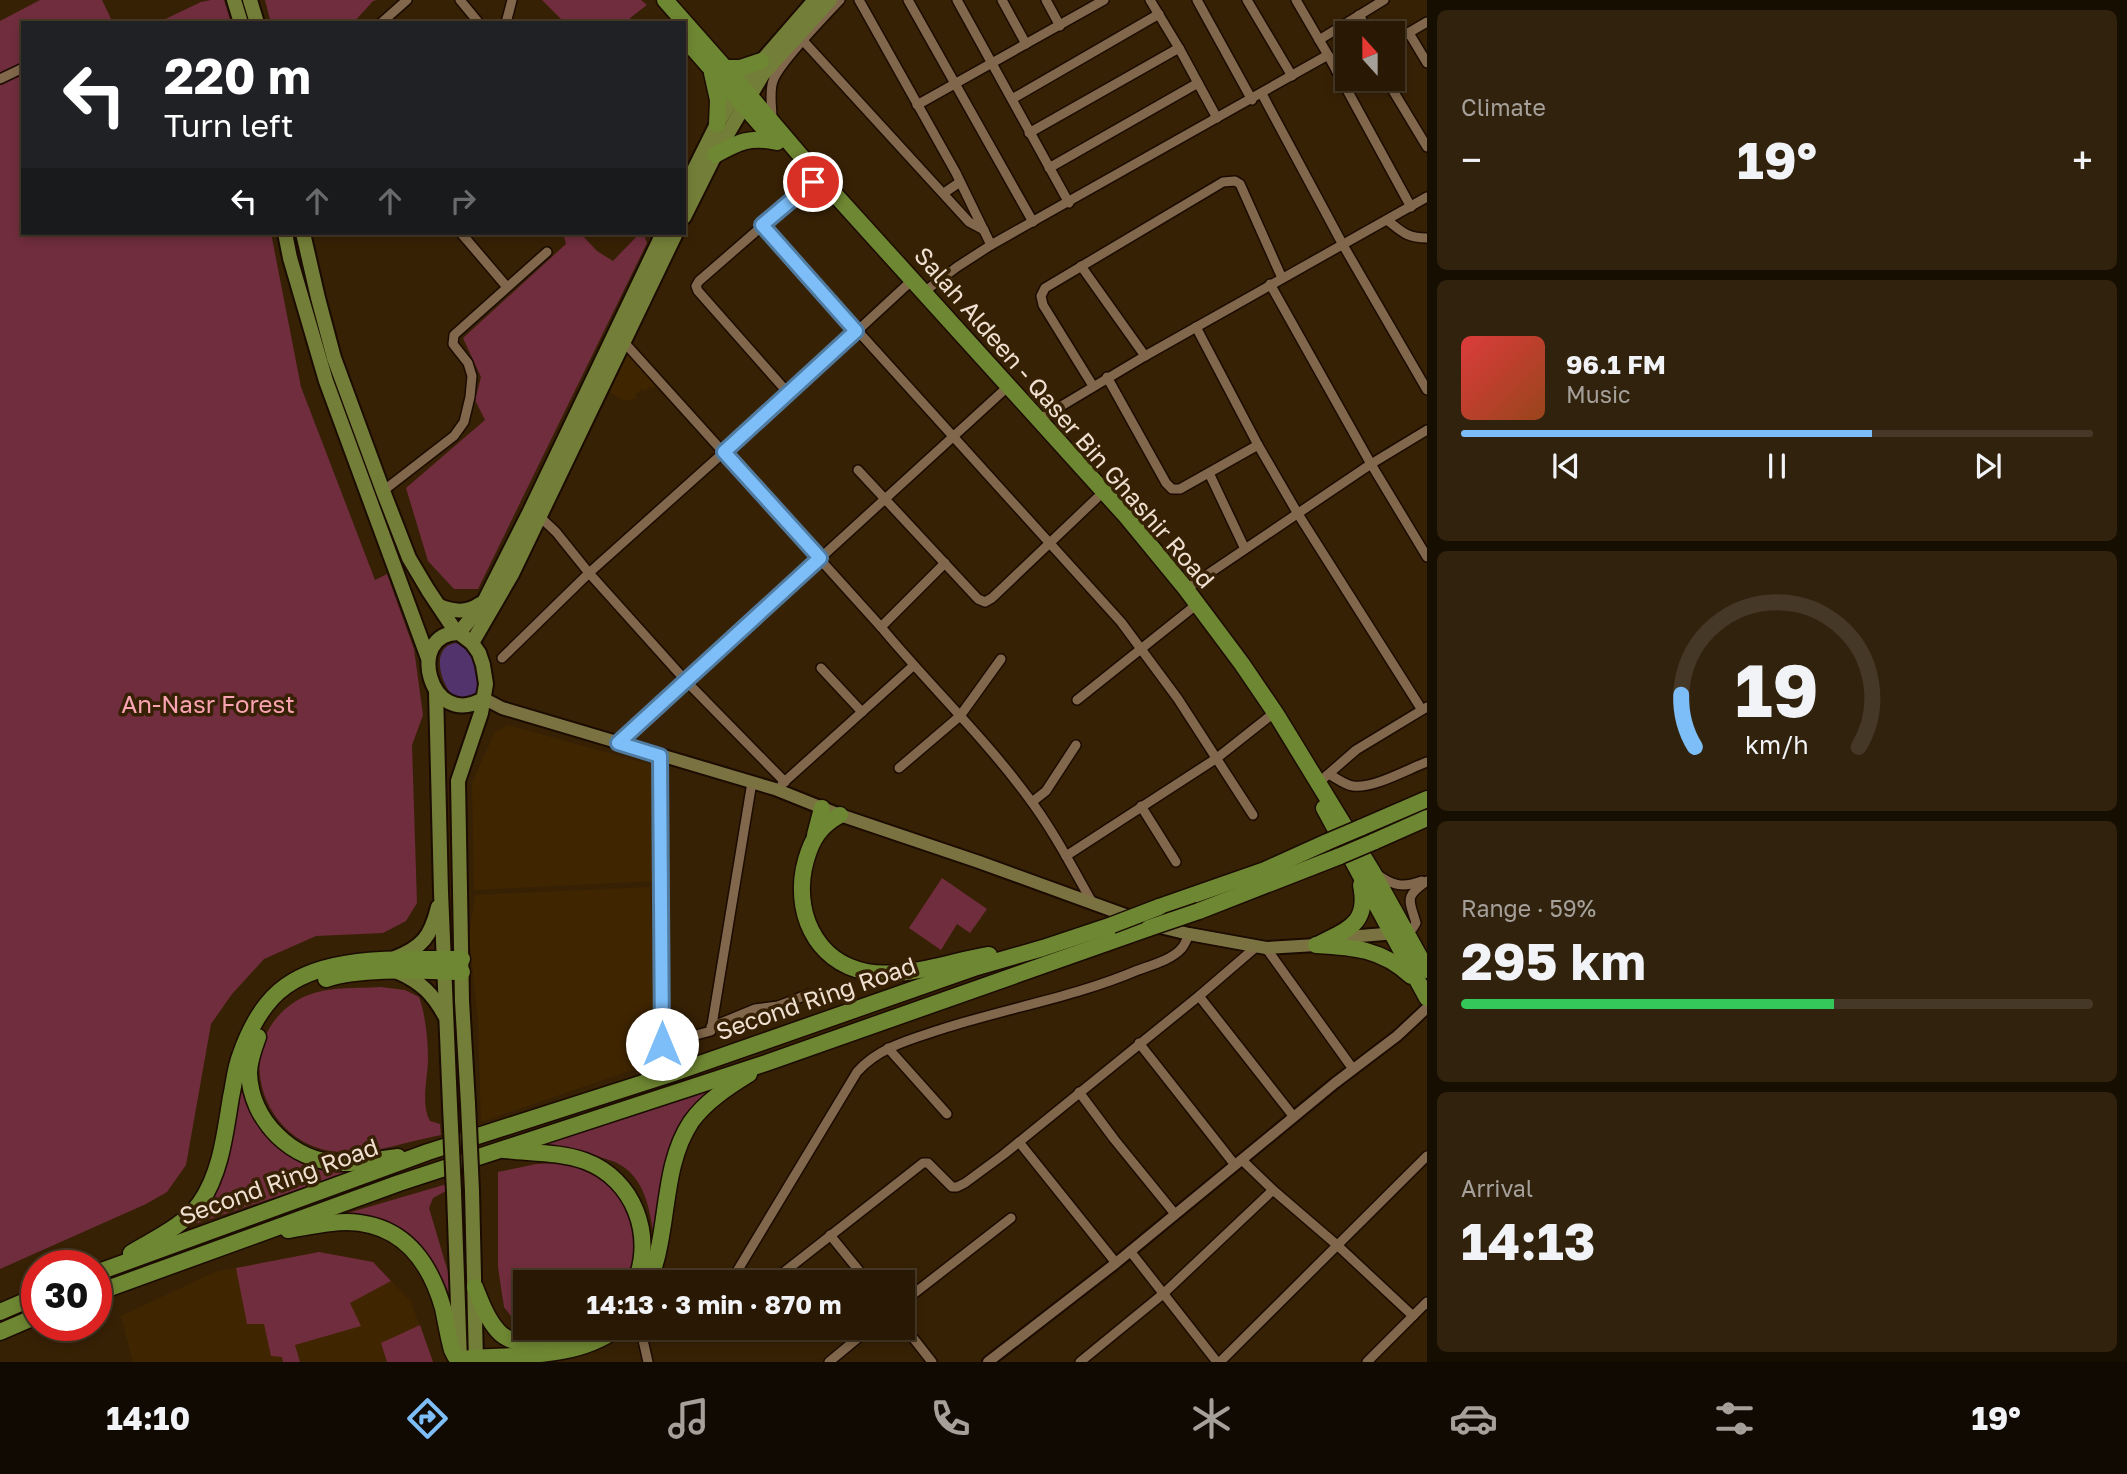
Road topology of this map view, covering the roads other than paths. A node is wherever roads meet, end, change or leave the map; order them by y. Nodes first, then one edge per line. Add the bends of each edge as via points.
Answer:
1 (234, 0) edge
2 (250, 0) edge
3 (407, 0) edge
4 (474, 0) edge
5 (512, 0) edge
6 (651, 0) edge
7 (665, 0) edge
8 (815, 0) edge
9 (830, 0) edge
10 (840, 0) edge
11 (859, 0) edge
12 (908, 0) edge
13 (957, 0) edge
14 (1002, 0) edge
15 (1046, 0) edge
16 (1150, 0) edge
17 (1197, 0) edge
18 (1247, 0) edge
19 (1384, 0) edge
20 (461, 1) edge
21 (1099, 1) edge
22 (1300, 1) edge
23 (1158, 14) junction
24 (1359, 15) junction
25 (240, 21) edge
26 (256, 21) edge
27 (383, 21) edge
28 (477, 21) edge
29 (507, 21) edge
30 (669, 21) edge
31 (681, 21) edge
32 (1362, 21) edge
33 (1427, 22) edge
34 (1060, 26) junction
35 (686, 27) edge
36 (1409, 33) junction
37 (1405, 35) edge
38 (801, 37) junction
39 (686, 40) edge
40 (1319, 40) junction
41 (1026, 44) junction
42 (1179, 48) junction
43 (1328, 55) junction
44 (761, 61) junction
45 (992, 64) junction
46 (1427, 64) edge
47 (1335, 68) edge
48 (21, 69) edge
49 (719, 69) junction
50 (1292, 76) junction
51 (0, 79) edge
52 (955, 83) junction
53 (1198, 83) junction
54 (1347, 91) edge
55 (1393, 91) edge
56 (1262, 94) junction
57 (742, 95) junction
58 (1012, 99) junction
59 (1252, 100) junction
60 (917, 104) junction
61 (1217, 118) junction
62 (772, 121) junction
63 (717, 124) junction
64 (1030, 133) junction
65 (777, 142) junction
66 (1427, 147) edge
67 (715, 155) junction
68 (1049, 168) junction
69 (813, 182) junction
70 (960, 182) junction
71 (686, 186) edge
72 (944, 193) junction
73 (1427, 198) edge
74 (1069, 202) junction
75 (1411, 206) junction
76 (686, 212) edge
77 (1387, 220) junction
78 (1033, 222) junction
79 (762, 225) junction
80 (984, 230) junction
81 (285, 235) edge
82 (303, 235) edge
83 (463, 235) edge
84 (662, 235) edge
85 (675, 235) edge
86 (1427, 238) edge
87 (991, 245) junction
88 (1343, 245) junction
89 (547, 252) dead end
90 (308, 254) junction
91 (290, 258) junction
92 (1081, 267) junction
93 (1282, 278) junction
94 (908, 284) junction
95 (1270, 284) junction
96 (507, 287) junction
97 (925, 292) junction
98 (1196, 327) junction
99 (856, 331) junction
100 (619, 336) junction
101 (1145, 356) junction
102 (1107, 377) junction
103 (333, 379) junction
104 (1093, 387) junction
105 (1427, 390) edge
106 (1002, 392) junction
107 (789, 394) junction
108 (1038, 420) junction
109 (1427, 430) edge
110 (952, 437) junction
111 (1258, 445) junction
112 (724, 452) junction
113 (1371, 464) junction
114 (858, 470) dead end
115 (1209, 473) junction
116 (383, 491) junction
117 (1097, 498) junction
118 (886, 499) junction
119 (390, 510) junction
120 (535, 513) junction
121 (1298, 514) junction
122 (375, 515) junction
123 (1049, 543) junction
124 (1245, 549) junction
125 (1427, 557) edge
126 (820, 558) junction
127 (945, 564) junction
128 (589, 573) junction
129 (1186, 589) junction
130 (484, 601) junction
131 (439, 606) junction
132 (1191, 609) junction
133 (881, 627) junction
134 (458, 633) junction
135 (472, 643) junction
136 (1141, 649) junction
137 (428, 657) junction
138 (502, 659) dead end
139 (1001, 659) dead end
140 (913, 666) junction
141 (821, 668) dead end
142 (685, 681) junction
143 (436, 691) junction
144 (484, 695) junction
145 (1077, 700) dead end
146 (1424, 709) edge
147 (862, 712) junction
148 (960, 716) junction
149 (1270, 716) junction
150 (618, 743) junction
151 (1076, 745) dead end
152 (660, 756) junction
153 (1217, 758) junction
154 (1427, 762) edge
155 (900, 768) dead end
156 (1320, 781) junction
157 (752, 782) junction
158 (780, 786) junction
159 (1427, 799) edge
160 (1032, 802) junction
161 (1141, 806) junction
162 (822, 808) junction
163 (458, 812) junction
164 (439, 813) junction
165 (840, 815) junction
166 (1253, 815) dead end
167 (1427, 818) edge
168 (814, 837) junction
169 (1066, 856) junction
170 (1175, 862) dead end
171 (1365, 872) junction
172 (1427, 880) edge
173 (441, 892) junction
174 (1092, 902) junction
175 (1399, 933) junction
176 (1189, 934) junction
177 (1316, 945) junction
178 (1043, 948) junction
179 (1261, 948) junction
180 (445, 965) junction
181 (392, 966) junction
182 (462, 966) junction
183 (1424, 984) edge
184 (809, 994) dead end
185 (1199, 996) junction
186 (1427, 1008) edge
187 (445, 1017) junction
188 (711, 1027) junction
189 (1139, 1043) junction
190 (888, 1048) junction
191 (765, 1063) junction
192 (1353, 1069) junction
193 (1079, 1092) junction
194 (947, 1114) dead end
195 (1294, 1117) junction
196 (1019, 1142) junction
197 (498, 1150) junction
198 (428, 1152) junction
199 (1427, 1156) edge
200 (1238, 1163) junction
201 (1273, 1191) junction
202 (1175, 1214) junction
203 (1011, 1218) dead end
204 (258, 1234) junction
205 (830, 1235) junction
206 (1337, 1245) junction
207 (1130, 1251) junction
208 (1116, 1263) junction
209 (112, 1264) edge
210 (112, 1268) edge
211 (640, 1270) edge
212 (653, 1270) edge
213 (738, 1270) edge
214 (786, 1270) edge
215 (858, 1270) edge
216 (112, 1287) edge
217 (475, 1287) junction
218 (915, 1293) edge
219 (1163, 1294) junction
220 (1427, 1302) edge
221 (21, 1303) edge
222 (0, 1312) edge
223 (1413, 1316) junction
224 (21, 1323) edge
225 (0, 1332) edge
226 (553, 1340) edge
227 (596, 1340) edge
228 (643, 1340) edge
229 (856, 1340) edge
230 (915, 1340) edge
231 (537, 1354) junction
232 (468, 1360) edge
233 (517, 1362) edge
234 (648, 1362) edge
235 (829, 1362) edge
236 (932, 1362) edge
237 (988, 1362) edge
238 (1080, 1362) edge
239 (1219, 1362) edge
240 (1367, 1362) edge

1 - 25 main road
2 - 26 main road
3 - 27 street
4 - 20 street
5 - 29 street
6 - 30 highway
7 - 31 highway, Salah Aldeen - Qaser Bin Ghashir Road
8 - 44 main road
9 - 38 main road
10 - 38 street
11 - 60 street
12 - 52 street
13 - 45 street
14 - 41 street
15 - 34 street
16 - 23 street
17 - 59 street
18 - 50 street
19 - 24 street
20 - 28 street
21 - 34 street
22 - 40 street
23 - 42 street
23 - 58 street
24 - 32 street
24 - 40 street
33 - 36 street
34 - 41 street
35 - 49 highway, Salah Aldeen - Qaser Bin Ghashir Road
36 - 37 street
36 - 46 street
38 - 57 main road
38 - 62 street via 773,82
38 - 72 street
39 - 49 highway, Salah Aldeen - Qaser Bin Ghashir Road
40 - 43 street
41 - 45 street
42 - 53 street
42 - 64 street
43 - 47 street
43 - 50 street
44 - 49 highway
44 - 57 main road
45 - 52 street
45 - 58 street
48 - 51 street
49 - 57 highway, Salah Aldeen - Qaser Bin Ghashir Road
49 - 63 highway
50 - 56 street
52 - 60 street
52 - 78 street
53 - 61 street
53 - 68 street
54 - 75 street
55 - 66 street
56 - 59 street
56 - 88 street
57 - 62 highway, Salah Aldeen - Qaser Bin Ghashir Road
57 - 63 main road
57 - 65 highway, Salah Aldeen - Qaser Bin Ghashir Road
57 - 67 main road
58 - 64 street
59 - 61 street
60 - 70 street
61 - 74 street
62 - 97 highway, Salah Aldeen - Qaser Bin Ghashir Road
63 - 71 main road
64 - 68 street
65 - 67 highway via 749,139
65 - 69 highway, Salah Aldeen - Qaser Bin Ghashir Road
67 - 76 main road
68 - 74 street
69 - 79 street
69 - 94 highway, Salah Aldeen - Qaser Bin Ghashir Road
70 - 72 street
70 - 80 street
72 - 80 street via 970,222
73 - 75 street
74 - 78 street
75 - 77 street
77 - 86 street via 1413,238
77 - 88 street
78 - 87 street
79 - 99 street
79 - 107 street via 696,286
80 - 87 street
81 - 91 main road
82 - 90 main road
83 - 96 street
84 - 100 main road
85 - 100 main road
87 - 97 street
88 - 93 street
88 - 105 street
89 - 96 street
90 - 91 main road
90 - 103 main road
91 - 103 main road
92 - 93 street via 1223,182 1235,181
92 - 101 street
92 - 104 street via 1045,288 1041,296
93 - 95 street
94 - 99 street
94 - 106 highway, Salah Aldeen - Qaser Bin Ghashir Road
95 - 98 street
95 - 113 street
96 - 116 street via 452,340 472,376 464,422 454,436
97 - 108 highway, Salah Aldeen - Qaser Bin Ghashir Road
98 - 101 street
98 - 111 street
99 - 107 street
99 - 110 street
100 - 112 street
100 - 120 main road
101 - 102 street
102 - 104 street
102 - 115 street via 1169,487 1180,489
103 - 116 main road
103 - 122 main road
104 - 108 street
106 - 110 street
106 - 117 highway, Salah Aldeen - Qaser Bin Ghashir Road
107 - 112 street
108 - 129 highway, Salah Aldeen - Qaser Bin Ghashir Road
109 - 113 street
110 - 118 street
110 - 123 street
111 - 115 street
111 - 121 street
112 - 126 street
112 - 128 street
113 - 121 street
113 - 125 street
114 - 118 street
115 - 124 street
116 - 119 main road
117 - 123 street
117 - 132 highway, Salah Aldeen - Qaser Bin Ghashir Road
118 - 126 street
118 - 127 street
119 - 122 main road
119 - 131 main road via 409,558
120 - 128 street
120 - 130 main road
120 - 135 main road via 512,574
121 - 124 street
121 - 146 street
122 - 137 main road
123 - 127 street via 985,603
123 - 136 street
124 - 129 street
126 - 133 street
126 - 142 street
127 - 133 street
128 - 138 street
128 - 142 street
129 - 156 highway, Salah Aldeen - Qaser Bin Ghashir Road
130 - 131 main road via 468,610
130 - 134 main road
131 - 134 main road
132 - 136 street
132 - 149 highway, Salah Aldeen - Qaser Bin Ghashir Road
133 - 140 street
134 - 135 main road
134 - 137 main road via 439,640
135 - 144 main road via 483,665
136 - 145 street
136 - 153 street
137 - 143 main road
139 - 148 street
140 - 147 street
140 - 148 street
141 - 147 street
142 - 150 street
142 - 158 street
143 - 144 main road via 453,705 463,706 474,705
143 - 164 main road
144 - 150 main road via 502,708
144 - 163 main road via 459,775
146 - 156 street via 1356,750
147 - 158 street
148 - 155 street
148 - 160 street
149 - 153 street
149 - 156 highway, Salah Aldeen - Qaser Bin Ghashir Road via 1291,754
150 - 152 main road
151 - 160 street via 1046,791
152 - 157 main road
152 - 188 street via 662,1044 711,1031
153 - 161 street
153 - 166 street
154 - 156 street via 1357,786
156 - 171 highway, Salah Aldeen - Qaser Bin Ghashir Road
157 - 158 main road
157 - 188 street
158 - 162 main road
159 - 178 highway, Second Ring Road, bridge via 1265,870
160 - 169 street
161 - 169 street
161 - 170 street
162 - 165 main road
162 - 168 highway
163 - 164 main road
163 - 182 main road
164 - 173 main road
165 - 168 highway
165 - 174 main road
167 - 191 highway, Second Ring Road, bridge via 1241,896
168 - 178 highway via 800,889 806,920 823,949 852,968 896,973
169 - 174 street
171 - 172 street via 1399,886
171 - 175 highway, Salah Aldeen - Qaser Bin Ghashir Road
171 - 177 highway via 1360,916 1354,925
172 - 175 street via 1409,898 1416,923
173 - 180 main road
173 - 181 main road via 425,941
174 - 176 main road
175 - 177 main road
175 - 183 highway, Salah Aldeen - Qaser Bin Ghashir Road
176 - 179 main road
176 - 190 street via 1174,955 1125,976
177 - 179 main road
177 - 183 highway via 1384,956
178 - 198 highway, Second Ring Road
179 - 185 street
179 - 192 street
180 - 181 highway
180 - 182 highway
180 - 187 main road
181 - 187 main road via 426,988
181 - 198 highway via 311,984 289,997 260,1032 249,1071 251,1089 258,1111 271,1129 312,1158 340,1163
181 - 209 highway via 346,964 307,975 267,1004 239,1058 222,1155 199,1204 180,1223
182 - 217 main road, bridge
184 - 188 street
185 - 189 street
185 - 195 street
186 - 192 street
187 - 232 main road, bridge
189 - 193 street
189 - 200 street
190 - 194 street
190 - 213 street via 857,1072
191 - 197 highway, Second Ring Road
191 - 212 highway via 717,1096 692,1121 681,1140
192 - 195 street
193 - 196 street
193 - 202 street
195 - 200 street
196 - 205 street via 957,1187 923,1163
196 - 208 street
197 - 204 highway, Second Ring Road
197 - 211 highway via 583,1160 619,1183 641,1224
198 - 210 highway, Second Ring Road
199 - 206 street
200 - 201 street
200 - 202 street
201 - 206 street
201 - 219 street
202 - 207 street
203 - 218 street
204 - 216 highway, Second Ring Road
204 - 232 highway via 345,1222 387,1230 421,1258 432,1277 452,1350
205 - 214 street
205 - 215 street
206 - 223 street
206 - 239 street
207 - 208 street
207 - 219 street
208 - 237 street
217 - 226 highway via 498,1332 511,1341
217 - 232 main road
219 - 238 street
219 - 239 street
220 - 223 street
221 - 222 highway
223 - 240 street
224 - 225 highway
227 - 231 highway
228 - 234 street
229 - 235 street
230 - 236 street
231 - 232 highway
231 - 233 main road

